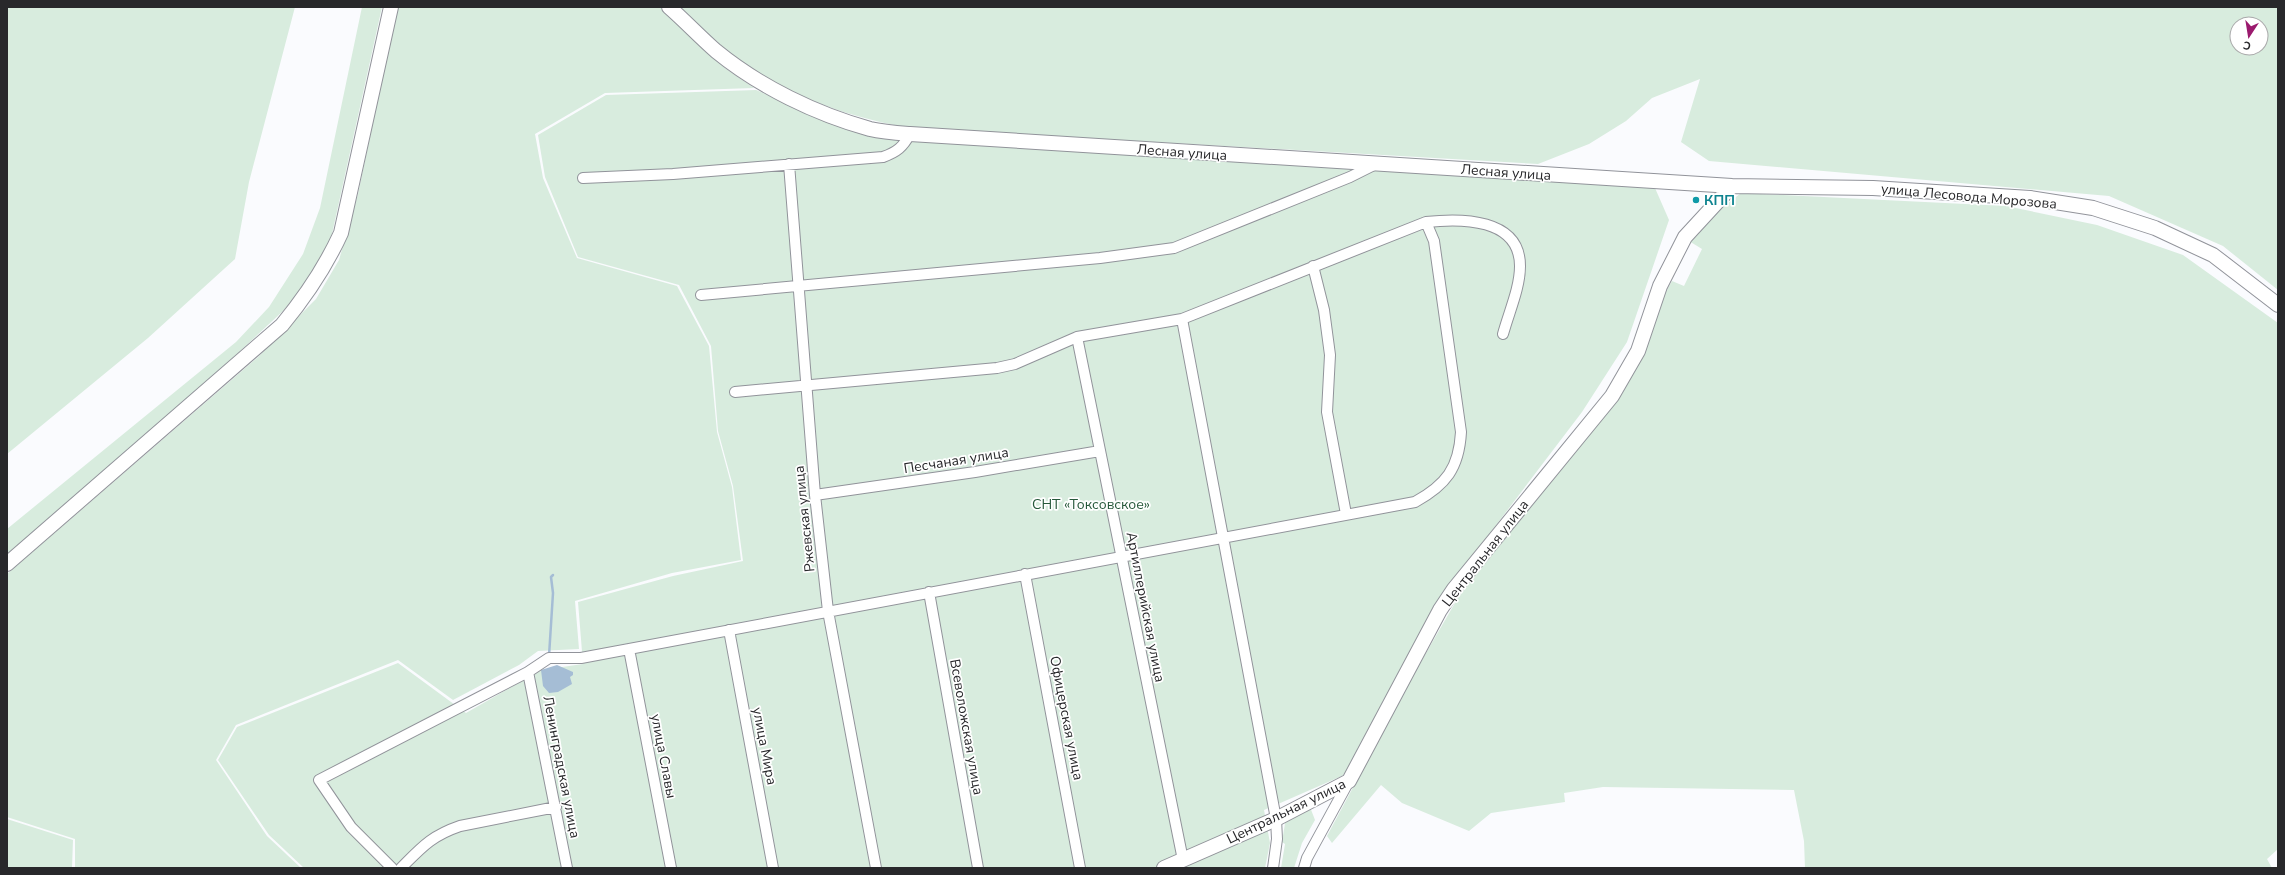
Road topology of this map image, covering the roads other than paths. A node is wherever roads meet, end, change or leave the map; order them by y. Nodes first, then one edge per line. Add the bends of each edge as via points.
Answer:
1 (391, 7) edge
2 (669, 7) edge
3 (910, 134) junction
4 (789, 164) junction
5 (1376, 164) junction
6 (583, 178) dead end
7 (1732, 186) junction
8 (1873, 188) joint
9 (1426, 222) junction
10 (1313, 266) junction
11 (798, 286) junction
12 (701, 294) dead end
13 (2278, 305) edge
14 (1182, 319) junction
15 (1504, 334) dead end
16 (1077, 337) junction
17 (807, 385) junction
18 (735, 392) dead end
19 (1100, 451) junction
20 (815, 495) junction
21 (1346, 514) junction
22 (1223, 537) junction
23 (1122, 556) junction
24 (7, 564) edge
25 (1025, 574) junction
26 (929, 592) junction
27 (828, 611) junction
28 (729, 630) junction
29 (629, 649) junction
30 (528, 672) junction
31 (1349, 781) junction
32 (556, 807) junction
33 (1276, 819) junction
34 (1183, 860) junction
35 (392, 868) edge
36 (402, 868) edge
37 (567, 868) edge
38 (671, 868) edge
39 (773, 868) edge
40 (876, 868) edge
41 (978, 868) edge
42 (1080, 868) edge
43 (1164, 868) edge
44 (1272, 868) edge
45 (1304, 868) edge

1 - 24 street via 341,233 328,262 308,294 282,325
2 - 3 street, Лесная улица via 717,51 758,80 799,103 835,118 872,129
3 - 4 street via 900,149 883,157
3 - 5 street, Лесная улица
4 - 6 street via 673,174
4 - 11 street, Ржевская улица
5 - 7 street, Лесная улица
5 - 11 street via 1350,177 1174,248 1100,258
7 - 8 street, Лесная улица
7 - 31 street, Центральная улица via 1685,237 1660,286 1638,351 1612,396 1454,589 1440,610
8 - 13 street, улица Лесовода Морозова via 2030,198 2093,208 2154,228 2213,255
9 - 10 street
9 - 15 street via 1471,222 1496,227 1511,236 1520,265
9 - 21 street via 1434,241 1461,432 1460,453 1453,468 1435,491 1415,502
10 - 14 street
10 - 21 street via 1324,310 1330,355 1327,412
11 - 12 street
11 - 17 street, Ржевская улица
14 - 16 street
14 - 22 street
16 - 17 street via 1015,364 997,368
16 - 19 street, Артиллерийская улица
17 - 18 street
17 - 20 street, Ржевская улица
19 - 20 street, Песчаная улица
19 - 23 street, Артиллерийская улица
20 - 27 street, Ржевская улица
21 - 22 street
22 - 23 street
22 - 33 street
23 - 25 street
23 - 34 street, Артиллерийская улица
25 - 26 street
25 - 42 street, Офицерская улица
26 - 27 street
26 - 41 street, Всеволожская улица
27 - 28 street
27 - 40 street, Ржевская улица
28 - 29 street
28 - 39 street, улица Мира
29 - 30 street via 581,658 549,658
29 - 38 street, улица Славы
30 - 32 street, Ленинградская улица
30 - 35 street via 319,780 351,827
31 - 33 street, Центральная улица
31 - 45 street
32 - 36 street via 460,826 428,840
32 - 37 street, Ленинградская улица
33 - 34 street, Центральная улица
33 - 44 street via 1277,839
34 - 43 street, Центральная улица

